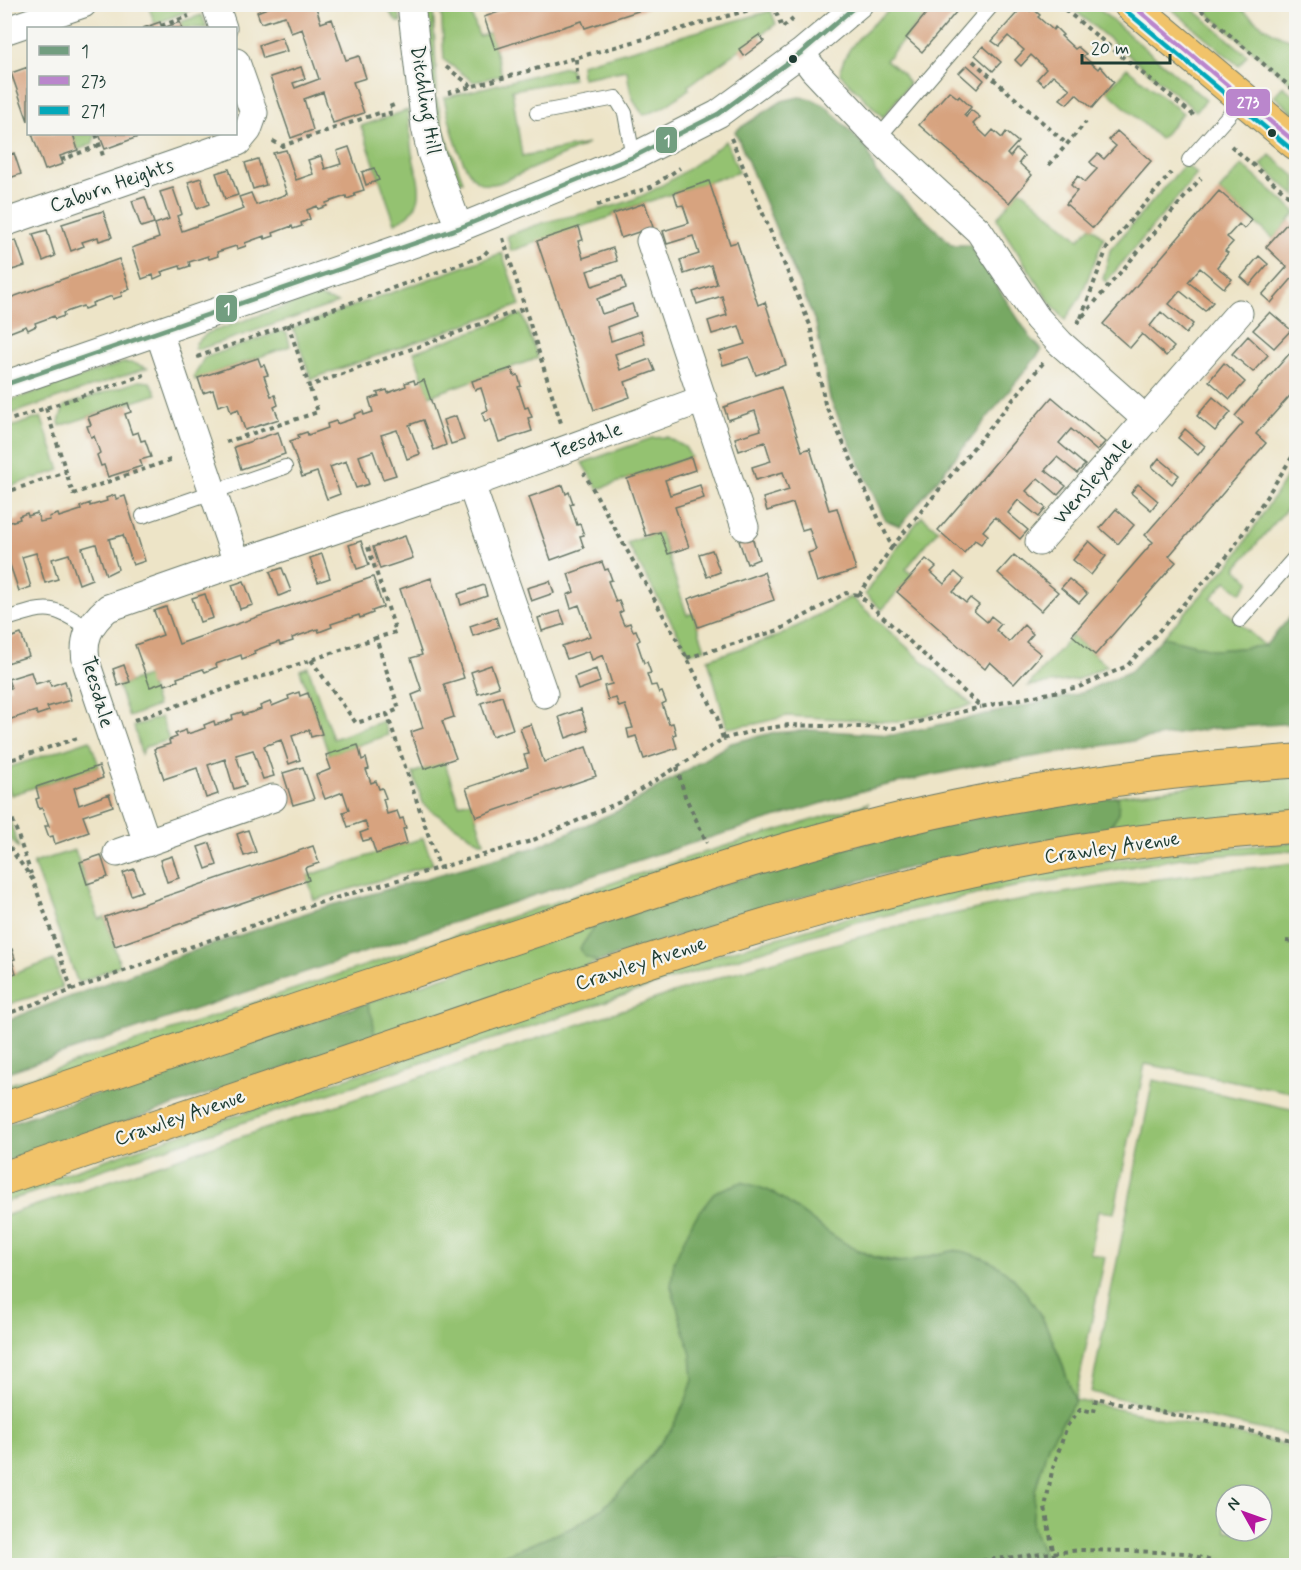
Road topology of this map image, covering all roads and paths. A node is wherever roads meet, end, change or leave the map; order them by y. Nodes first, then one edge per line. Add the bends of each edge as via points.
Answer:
1 (83, 4) edge
2 (215, 4) edge
3 (411, 4) edge
4 (772, 4) edge
5 (859, 4) edge
6 (993, 4) edge
7 (1058, 4) edge
8 (1130, 4) edge
9 (1194, 4) edge
10 (779, 22) dead end
11 (223, 27) edge
12 (4, 31) edge
13 (956, 47) junction
14 (801, 53) junction
15 (438, 62) dead end
16 (237, 65) edge
17 (473, 87) junction
18 (1296, 92) edge
19 (1243, 99) junction
20 (421, 101) junction
21 (537, 113) dead end
22 (718, 114) junction
23 (1086, 122) dead end
24 (248, 130) junction
25 (1214, 132) junction
26 (878, 138) junction
27 (1296, 143) edge
28 (1067, 144) junction
29 (100, 145) dead end
30 (633, 157) junction
31 (61, 160) dead end
32 (1189, 160) junction
33 (1049, 165) dead end
34 (1296, 202) edge
35 (4, 223) edge
36 (459, 228) junction
37 (501, 234) dead end
38 (650, 241) dead end
39 (525, 309) junction
40 (1239, 313) dead end
41 (1081, 318) junction
42 (288, 324) dead end
43 (159, 333) junction
44 (1060, 343) junction
45 (4, 385) edge
46 (703, 399) junction
47 (1147, 420) junction
48 (569, 447) junction
49 (1296, 451) edge
50 (285, 467) dead end
51 (66, 472) dead end
52 (471, 484) junction
53 (213, 491) junction
54 (4, 493) edge
55 (143, 516) dead end
56 (360, 522) junction
57 (746, 527) dead end
58 (1040, 542) dead end
59 (892, 547) junction
60 (1296, 556) edge
61 (237, 563) junction
62 (859, 595) junction
63 (4, 620) edge
64 (1240, 620) dead end
65 (89, 629) junction
66 (376, 638) junction
67 (687, 658) junction
68 (311, 660) junction
69 (544, 694) dead end
70 (981, 707) junction
71 (387, 714) junction
72 (108, 729) junction
73 (723, 739) junction
74 (1296, 761) edge
75 (4, 762) edge
76 (677, 767) junction
77 (4, 794) edge
78 (273, 798) dead end
79 (1296, 826) edge
80 (4, 840) edge
81 (147, 843) junction
82 (708, 844) dead end
83 (117, 853) dead end
84 (440, 869) junction
85 (33, 880) junction
86 (1286, 941) dead end
87 (1296, 942) edge
88 (72, 990) junction
89 (4, 1015) edge
90 (4, 1109) edge
91 (4, 1178) edge
92 (1296, 1441) edge
93 (1053, 1553) junction
94 (965, 1566) edge
95 (1056, 1566) edge
96 (1228, 1566) edge

1 - 12 street
2 - 11 street
3 - 20 street, Ditchling Hill
4 - 10 path
4 - 17 path
5 - 14 street
6 - 13 lane
7 - 25 path
8 - 19 main road
9 - 18 path
13 - 26 lane
13 - 28 path
14 - 22 street
14 - 26 street, Wensleydale
15 - 17 path
16 - 24 street via 254,113
17 - 20 path
19 - 25 lane
19 - 27 main road
20 - 24 path via 389,107 390,114 383,116 382,112 282,146
20 - 36 street, Ditchling Hill via 431,153
21 - 30 lane via 616,98 626,113
22 - 30 street
22 - 59 path via 810,325 825,404
23 - 28 path
24 - 35 street, Caburn Heights via 238,142
25 - 32 lane
25 - 34 path
26 - 44 street, Wensleydale via 979,231 1037,318
28 - 33 path
29 - 31 path
30 - 36 street
32 - 41 path via 1185,157 1107,248
32 - 41 path via 1205,174
36 - 43 street
37 - 39 path
38 - 46 street
39 - 42 path via 309,386
39 - 48 path
40 - 47 street, Wensleydale
41 - 44 path
43 - 45 street
43 - 53 street
44 - 47 street, Wensleydale
44 - 59 path
46 - 48 street, Teesdale
46 - 57 street
47 - 58 street, Wensleydale
48 - 52 street, Teesdale
48 - 67 path
49 - 70 path via 1230,553 1127,666 1079,687
50 - 53 lane
51 - 54 path
52 - 56 street, Teesdale
52 - 69 street
53 - 55 lane
53 - 61 street
56 - 61 street, Teesdale
56 - 66 path via 396,632
59 - 62 path
60 - 64 lane
61 - 65 street, Teesdale via 108,608
62 - 67 path via 846,592 779,630
62 - 70 path
63 - 65 lane via 51,609
65 - 72 street, Teesdale via 84,652
66 - 68 path
66 - 71 path via 399,709
67 - 73 path via 717,717
68 - 71 path via 356,723
68 - 72 path
70 - 73 path via 894,728 789,725
71 - 84 path
72 - 75 path
72 - 81 street, Teesdale
73 - 76 path
74 - 90 main road via 1217,767 1062,789 956,807 808,843
76 - 82 path via 685,796
76 - 84 path via 620,802 541,836
77 - 85 path
78 - 81 street
79 - 91 main road, Crawley Avenue via 1089,849 858,899 687,948
80 - 85 path
81 - 83 street
84 - 88 path via 312,905
85 - 88 path
86 - 87 path
88 - 89 path
92 - 93 path via 1096,1398 1094,1412 1080,1409 1067,1426 1052,1471 1045,1508
93 - 94 path via 977,1561
93 - 95 path
93 - 96 path via 1185,1553

